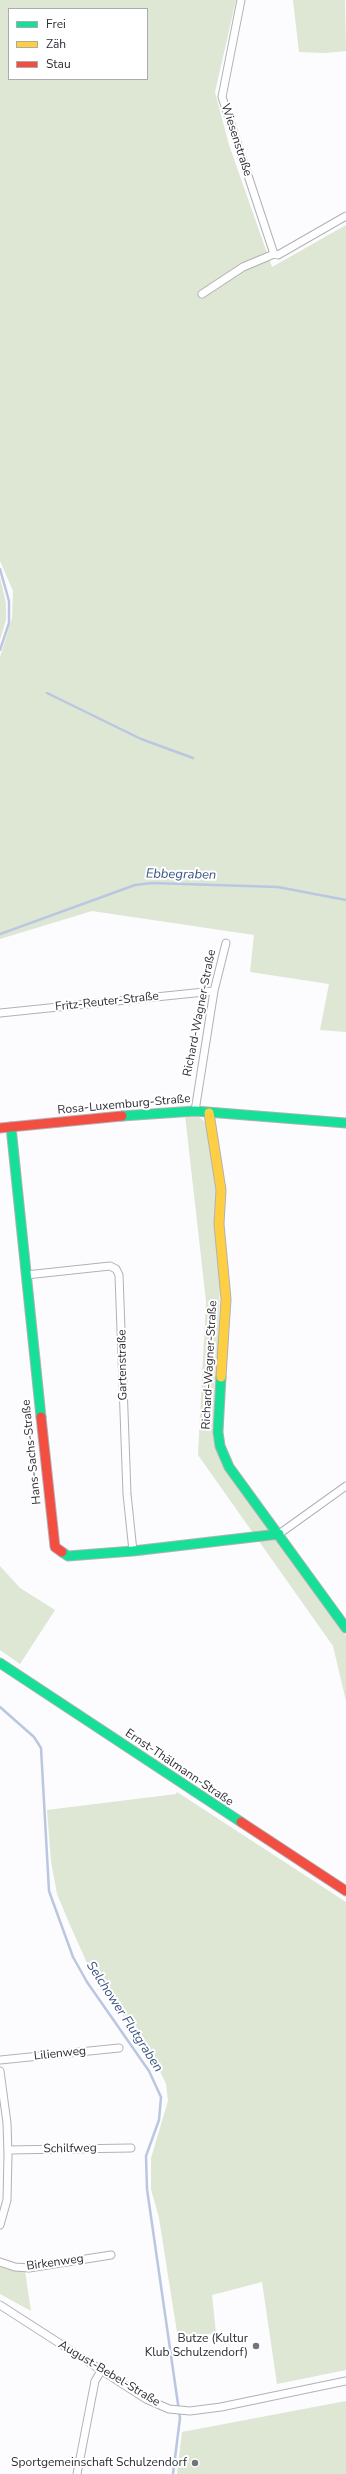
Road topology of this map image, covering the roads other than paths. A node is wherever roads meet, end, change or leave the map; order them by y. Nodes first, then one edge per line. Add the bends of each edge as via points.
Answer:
1 (241, 0) edge
2 (346, 216) edge
3 (274, 254) junction
4 (202, 294) dead end
5 (226, 943) dead end
6 (214, 991) junction
7 (0, 1013) edge
8 (195, 1111) junction
9 (209, 1113) junction
10 (346, 1123) edge
11 (11, 1127) junction
12 (0, 1128) edge
13 (26, 1275) junction
14 (346, 1486) edge
15 (279, 1534) junction
16 (133, 1551) junction
17 (346, 1628) edge
18 (0, 1663) edge
19 (346, 1891) edge
20 (119, 2048) dead end
21 (0, 2060) edge
22 (0, 2071) edge
23 (131, 2148) dead end
24 (8, 2150) junction
25 (0, 2225) edge
26 (111, 2255) dead end
27 (0, 2262) edge
28 (0, 2305) edge
29 (101, 2371) junction
30 (346, 2381) edge
31 (77, 2474) edge

1 - 3 street, Wiesenstraße via 222,97
2 - 3 street via 278,255
3 - 4 street via 243,267
5 - 6 street, Richard-Wagner-Straße
6 - 7 street, Fritz-Reuter-Straße
6 - 8 street, Richard-Wagner-Straße
8 - 9 street, Rosa-Luxemburg-Straße
8 - 11 street, Rosa-Luxemburg-Straße
9 - 10 street, Rosa-Luxemburg-Straße
9 - 15 street, Richard-Wagner-Straße via 221,1190 219,1224 226,1299 219,1442 229,1467
11 - 12 street, Rosa-Luxemburg-Straße
11 - 13 street, Hans-Sachs-Straße
13 - 16 street, Hans-Sachs-Straße via 55,1546 68,1556
13 - 16 street, Gartenstraße via 110,1266 116,1269 119,1275 127,1494
14 - 15 street
15 - 16 street, Hans-Sachs-Straße
15 - 17 street, Richard-Wagner-Straße
18 - 19 street, Ernst-Thälmann-Straße
20 - 21 street, Lilienweg
22 - 24 street
23 - 24 street, Schilfweg
24 - 25 street via 7,2200
26 - 27 street, Birkenweg via 29,2268
28 - 29 street, August-Bebel-Straße
29 - 30 street, August-Bebel-Straße via 154,2404 169,2409 190,2411 221,2408
29 - 31 street via 95,2381

